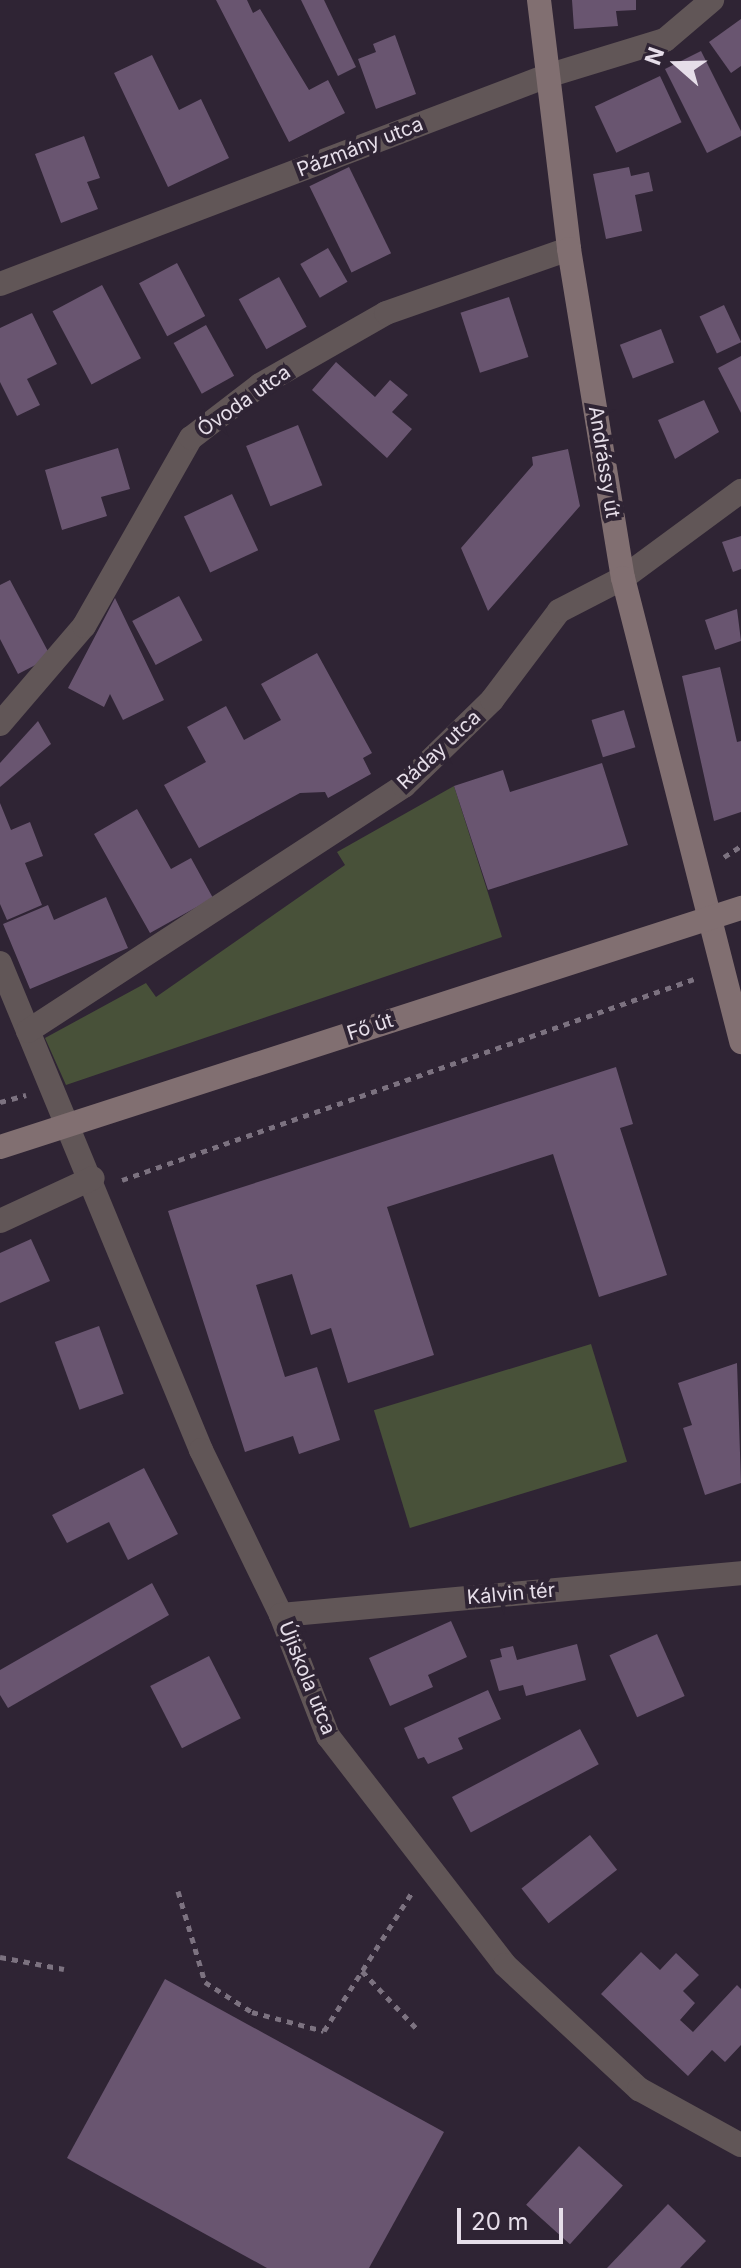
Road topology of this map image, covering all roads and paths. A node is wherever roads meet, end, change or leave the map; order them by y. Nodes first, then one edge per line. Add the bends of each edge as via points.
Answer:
1 (539, 0) edge
2 (712, 0) edge
3 (547, 76) junction
4 (569, 249) junction
5 (0, 284) edge
6 (741, 491) edge
7 (623, 578) junction
8 (0, 724) edge
9 (741, 908) edge
10 (708, 918) junction
11 (0, 963) edge
12 (721, 972) junction
13 (28, 1031) junction
14 (741, 1042) edge
15 (69, 1127) junction
16 (0, 1147) edge
17 (95, 1184) junction
18 (0, 1221) edge
19 (741, 1573) edge
20 (281, 1615) junction
21 (429, 1866) junction
22 (178, 1891) dead end
23 (0, 1957) edge
24 (64, 1969) dead end
25 (362, 1971) junction
26 (419, 2031) dead end
27 (741, 2145) edge

1 - 3 main road, Andrássy út
2 - 3 street, Pázmány utca via 665,40
3 - 4 main road, Andrássy út
3 - 5 street, Pázmány utca
4 - 7 main road, Andrássy út
4 - 8 street, Óvoda utca via 386,313 260,385 191,438 84,626
6 - 7 street, Ráday utca
7 - 10 main road, Andrássy út
7 - 13 street, Ráday utca via 559,611 492,700 404,786
9 - 10 main road, Fő út
10 - 12 main road, Andrássy út
10 - 15 main road, Fő út
11 - 13 street, Újiskola utca
12 - 14 main road, Andrássy út
12 - 17 path
13 - 15 street, Újiskola utca
15 - 16 main road, Fő út
15 - 17 street, Újiskola utca
17 - 18 street
17 - 20 street, Újiskola utca via 201,1450
19 - 20 street, Kálvin tér
20 - 21 street, Újiskola utca via 328,1736
21 - 25 path
21 - 27 street, Újiskola utca via 505,1965 639,2089
22 - 25 path via 205,1982 252,2012 324,2031
23 - 24 path
25 - 26 path

